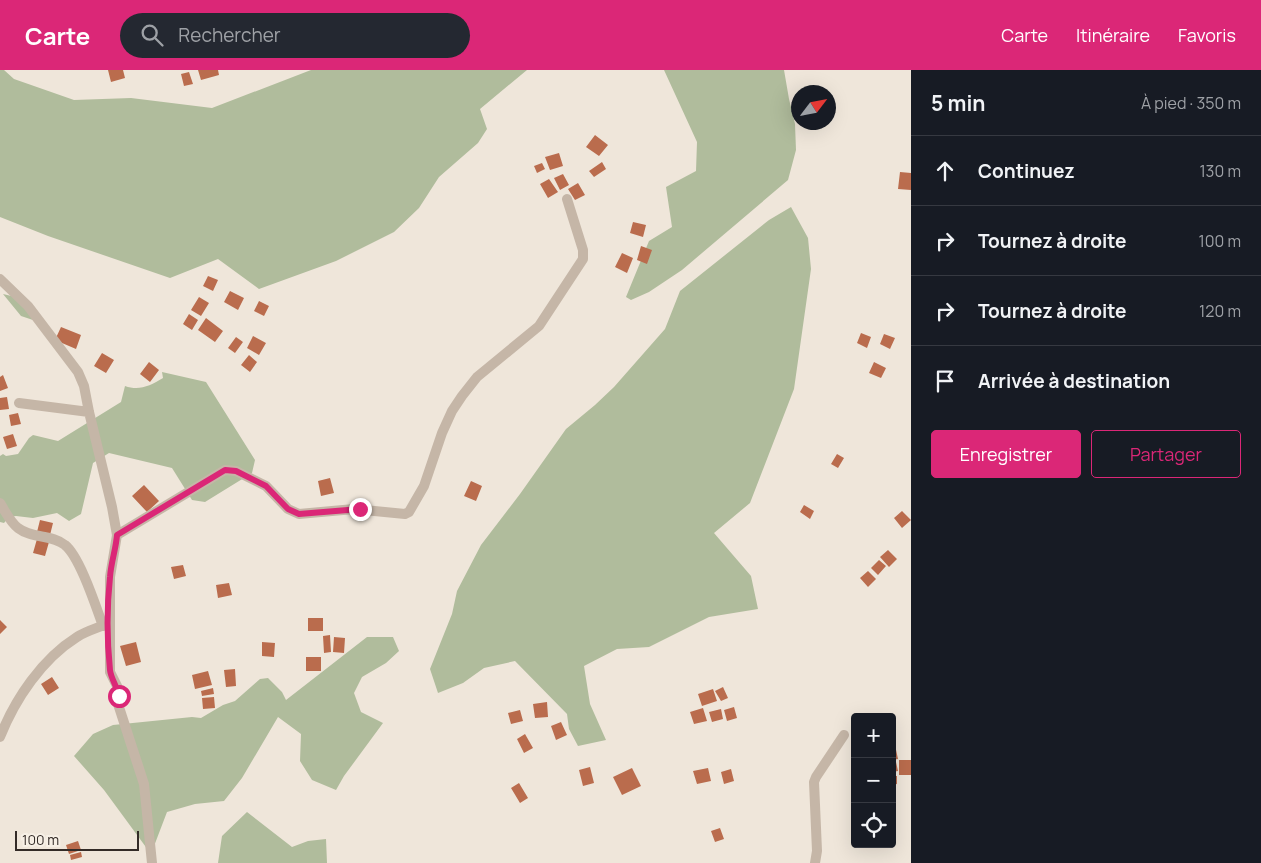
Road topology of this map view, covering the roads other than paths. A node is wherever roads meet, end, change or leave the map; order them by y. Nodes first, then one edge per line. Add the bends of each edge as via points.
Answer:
1 (567, 199) dead end
2 (0, 279) edge
3 (19, 403) dead end
4 (88, 412) junction
5 (0, 503) edge
6 (117, 535) junction
7 (106, 624) junction
8 (844, 735) dead end
9 (0, 738) edge
10 (152, 863) edge
11 (814, 863) edge

1 - 6 street via 583,259 539,326 477,377 462,396 442,433 424,486 408,512 401,515 354,509 299,514 288,509 266,486 236,471 225,470
2 - 4 street via 24,301 78,372
3 - 4 street
4 - 6 street
5 - 7 street via 19,529 56,539 70,549
6 - 7 street
7 - 9 street via 66,644 54,656 16,702
7 - 10 street via 110,672 118,688 118,704 146,793
8 - 11 street via 814,782 817,851

